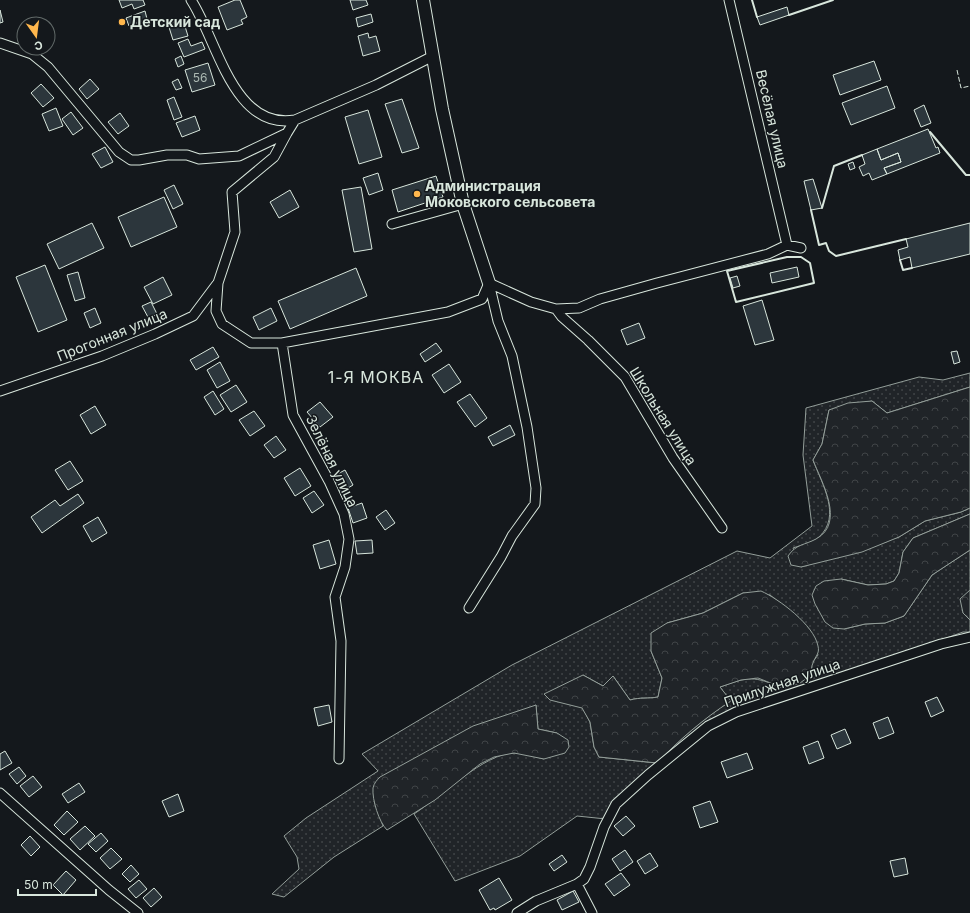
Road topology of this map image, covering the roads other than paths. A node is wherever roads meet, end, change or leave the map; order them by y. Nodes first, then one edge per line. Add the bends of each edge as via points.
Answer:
1 (191, 0) edge
2 (424, 0) edge
3 (729, 0) edge
4 (0, 43) edge
5 (433, 56) junction
6 (295, 120) junction
7 (287, 133) junction
8 (463, 204) junction
9 (392, 224) dead end
10 (787, 245) junction
11 (801, 248) dead end
12 (218, 283) junction
13 (489, 283) junction
14 (556, 309) junction
15 (282, 343) junction
16 (0, 390) edge
17 (722, 528) dead end
18 (468, 608) dead end
19 (970, 637) edge
20 (339, 759) dead end
21 (0, 793) edge
22 (577, 884) junction
23 (138, 913) edge
24 (518, 913) edge
25 (592, 913) edge

1 - 6 street via 244,102 262,116 281,122
2 - 5 street
3 - 10 street, Весёлая улица
4 - 7 street via 32,54 48,67 119,152 131,160 167,155 187,155 199,159 239,156
5 - 6 street via 376,85
5 - 8 street
6 - 7 street
7 - 12 street via 274,157 232,192 235,232
8 - 9 street
8 - 13 street
10 - 11 street
10 - 14 street via 753,258 600,299 579,308
12 - 15 street via 216,311 222,324 251,343
12 - 16 street, Прогонная улица via 193,316 102,356
13 - 14 street via 530,302
13 - 15 street via 482,299 448,312
13 - 18 street via 498,321 512,356 527,427 536,488 535,504 515,530 501,558
14 - 17 street, Школьная улица via 625,378 673,458
15 - 20 street, Зелёная улица via 293,415 344,514 349,539 345,567 335,597 341,641
19 - 22 street, Прилужная улица via 940,644 736,712 708,726 616,804 604,827 590,867 584,879
21 - 23 street via 108,890
22 - 24 street, Прилужная улица via 536,901
22 - 25 street

